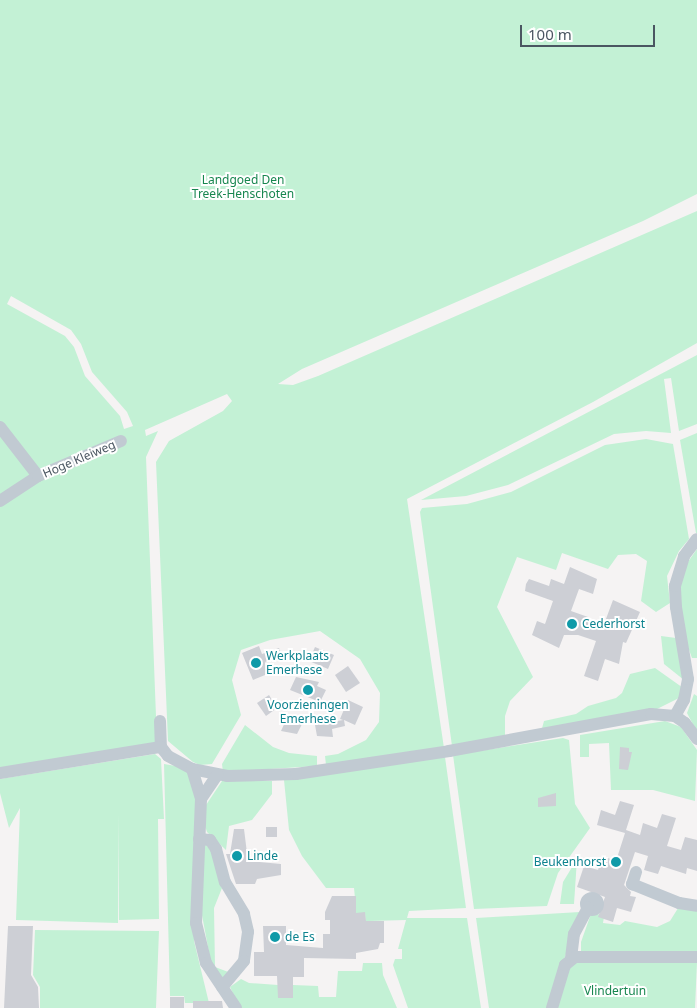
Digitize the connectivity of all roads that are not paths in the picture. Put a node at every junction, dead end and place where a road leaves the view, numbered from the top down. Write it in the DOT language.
graph roads {
  1 [pos="0,428"];
  2 [pos="121,441"];
  3 [pos="38,476"];
  4 [pos="0,501"];
  5 [pos="697,539"];
  6 [pos="692,664"];
  7 [pos="675,716"];
  8 [pos="160,721"];
  9 [pos="697,740"];
  10 [pos="161,747"];
  11 [pos="192,769"];
  12 [pos="0,773"];
  13 [pos="217,776"];
  14 [pos="201,799"];
  15 [pos="199,839"];
  16 [pos="636,872"];
  17 [pos="697,906"];
  18 [pos="588,908"];
  19 [pos="697,957"];
  20 [pos="571,958"];
  21 [pos="222,987"];
  22 [pos="236,1008"];
  23 [pos="552,1008"];
  1 -- 3 [label="street, Hoge Kleiweg"];
  2 -- 3 [label="street, Hoge Kleiweg"];
  3 -- 4 [label="street, Hoge Kleiweg"];
  5 -- 6 [label="street"];
  6 -- 7 [label="street"];
  7 -- 9 [label="street"];
  7 -- 13 [label="street"];
  8 -- 10 [label="street"];
  10 -- 11 [label="street"];
  10 -- 12 [label="street"];
  11 -- 13 [label="street"];
  11 -- 14 [label="street"];
  13 -- 14 [label="street"];
  14 -- 15 [label="street"];
  15 -- 21 [label="street"];
  15 -- 21 [label="street"];
  16 -- 17 [label="street"];
  18 -- 20 [label="street"];
  19 -- 20 [label="street"];
  20 -- 23 [label="street"];
  21 -- 22 [label="street"];
}
